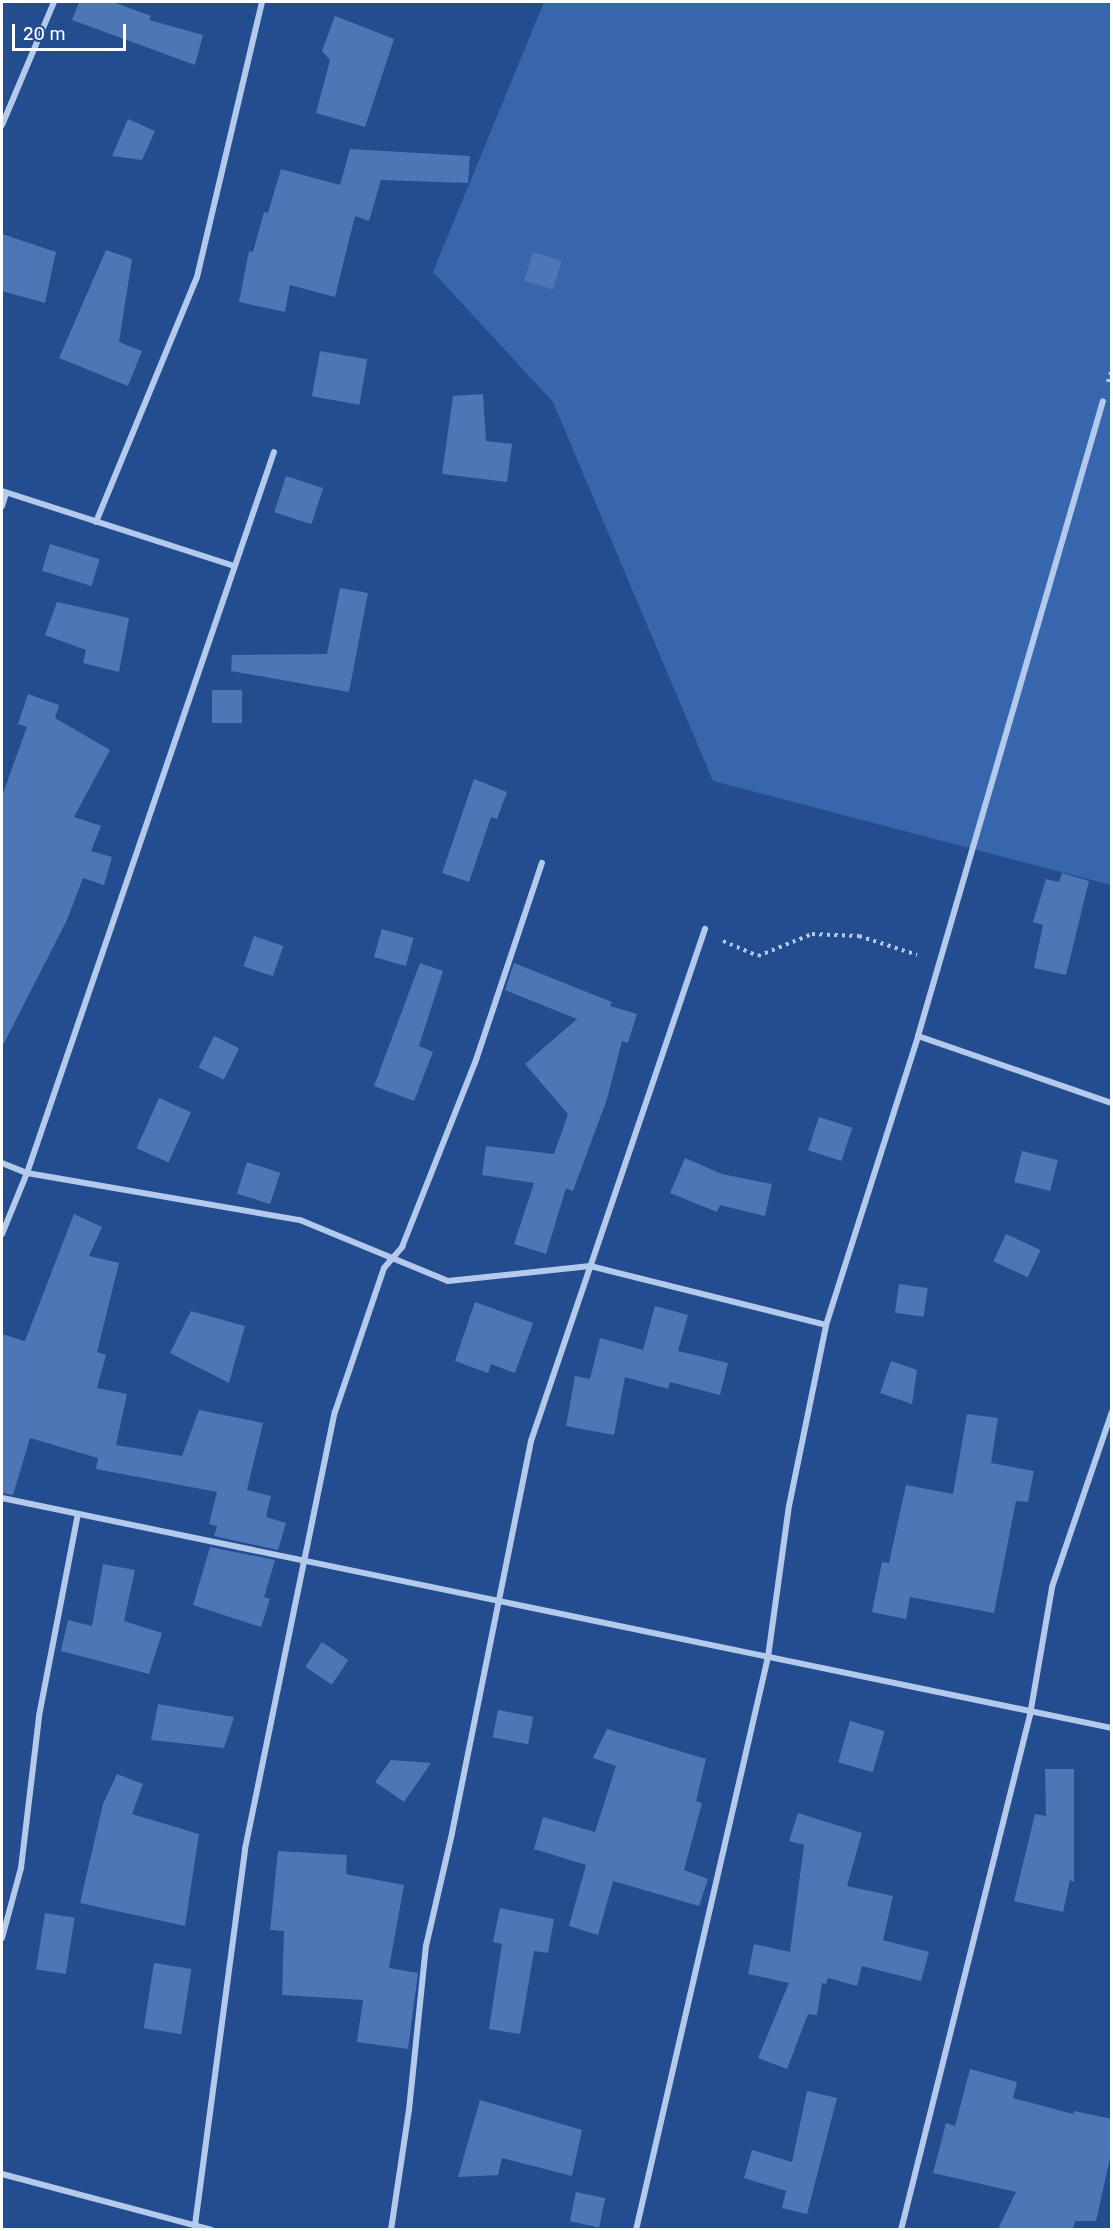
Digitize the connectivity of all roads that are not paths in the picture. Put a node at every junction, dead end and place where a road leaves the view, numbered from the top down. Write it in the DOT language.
graph roads {
  1 [pos="54,2"];
  2 [pos="262,2"];
  3 [pos="2,125"];
  4 [pos="1103,401"];
  5 [pos="274,452"];
  6 [pos="4,492"];
  7 [pos="2,506"];
  8 [pos="96,522"];
  9 [pos="234,566"];
  10 [pos="542,863"];
  11 [pos="705,929"];
  12 [pos="918,1036"];
  13 [pos="1112,1103"];
  14 [pos="2,1163"];
  15 [pos="27,1173"];
  16 [pos="2,1234"];
  17 [pos="392,1260"];
  18 [pos="590,1266"];
  19 [pos="826,1325"];
  20 [pos="1112,1413"];
  21 [pos="2,1498"];
  22 [pos="78,1514"];
  23 [pos="306,1560"];
  24 [pos="500,1601"];
  25 [pos="768,1657"];
  26 [pos="1029,1711"];
  27 [pos="1112,1728"];
  28 [pos="2,1938"];
  29 [pos="2,2174"];
  30 [pos="195,2225"];
  31 [pos="212,2229"];
  32 [pos="391,2229"];
  33 [pos="636,2229"];
  34 [pos="902,2229"];
  1 -- 3 [label="street"];
  2 -- 8 [label="street"];
  4 -- 12 [label="street"];
  5 -- 9 [label="street"];
  6 -- 7 [label="street"];
  6 -- 8 [label="street"];
  8 -- 9 [label="street"];
  9 -- 15 [label="street"];
  10 -- 17 [label="street"];
  11 -- 18 [label="street"];
  12 -- 13 [label="street"];
  12 -- 19 [label="street"];
  14 -- 15 [label="street"];
  15 -- 16 [label="street"];
  15 -- 17 [label="street"];
  17 -- 18 [label="street"];
  17 -- 23 [label="street"];
  18 -- 19 [label="street"];
  18 -- 24 [label="street"];
  19 -- 25 [label="street"];
  20 -- 26 [label="street"];
  21 -- 22 [label="street"];
  22 -- 23 [label="street"];
  22 -- 28 [label="street"];
  23 -- 24 [label="street"];
  23 -- 30 [label="street"];
  24 -- 25 [label="street"];
  24 -- 32 [label="street"];
  25 -- 26 [label="street"];
  25 -- 33 [label="street"];
  26 -- 27 [label="street"];
  26 -- 34 [label="street"];
  29 -- 30 [label="street"];
  30 -- 31 [label="street"];
}
